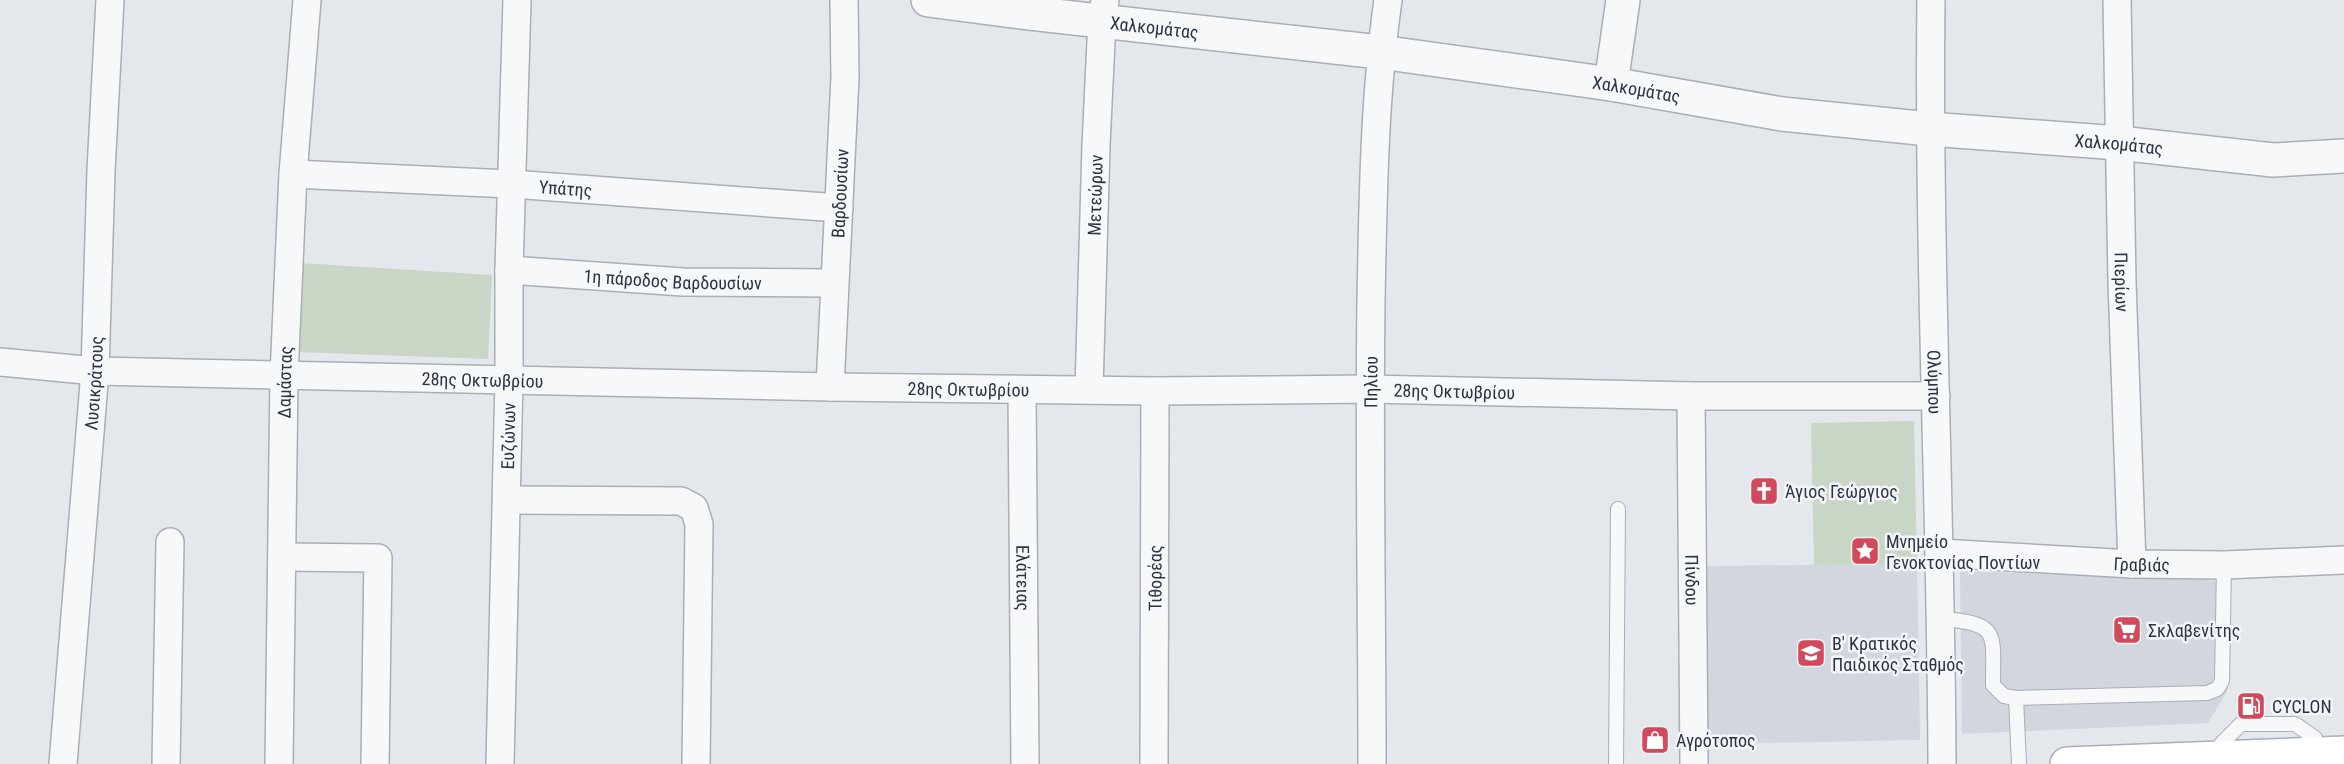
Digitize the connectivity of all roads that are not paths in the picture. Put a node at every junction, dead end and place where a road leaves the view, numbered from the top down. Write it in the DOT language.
graph roads {
  1 [pos="110,0"];
  2 [pos="307,0"];
  3 [pos="517,0"];
  4 [pos="844,0"];
  5 [pos="928,0"];
  6 [pos="1388,0"];
  7 [pos="1623,0"];
  8 [pos="1930,0"];
  9 [pos="2116,0"];
  10 [pos="1104,11"];
  11 [pos="1380,52"];
  12 [pos="1611,84"];
  13 [pos="1929,129"];
  14 [pos="2119,143"];
  15 [pos="2344,156"];
  16 [pos="293,174"];
  17 [pos="512,184"];
  18 [pos="839,208"];
  19 [pos="509,270"];
  20 [pos="834,283"];
  21 [pos="0,362"];
  22 [pos="95,371"];
  23 [pos="284,376"];
  24 [pos="509,379"];
  25 [pos="830,387"];
  26 [pos="1370,389"];
  27 [pos="1022,390"];
  28 [pos="1089,390"];
  29 [pos="1155,391"];
  30 [pos="1690,396"];
  31 [pos="1936,396"];
  32 [pos="507,500"];
  33 [pos="1618,509"];
  34 [pos="170,542"];
  35 [pos="1940,553"];
  36 [pos="282,556"];
  37 [pos="2344,560"];
  38 [pos="2132,564"];
  39 [pos="2224,565"];
  40 [pos="1942,619"];
  41 [pos="2016,698"];
  42 [pos="2315,738"];
  43 [pos="2221,744"];
  44 [pos="2344,753"];
  45 [pos="63,764"];
  46 [pos="166,764"];
  47 [pos="279,764"];
  48 [pos="375,764"];
  49 [pos="500,764"];
  50 [pos="696,764"];
  51 [pos="1025,764"];
  52 [pos="1154,764"];
  53 [pos="1372,764"];
  54 [pos="1616,764"];
  55 [pos="1694,764"];
  56 [pos="1942,764"];
  57 [pos="2019,764"];
  58 [pos="2067,764"];
  1 -- 22 [label="street, Λυσικράτους"];
  2 -- 16 [label="street, Δαμάστας"];
  3 -- 17 [label="street, Ευζώνων"];
  4 -- 18 [label="street, Βαρδουσίων"];
  5 -- 10 [label="street, Χαλκομάτας"];
  6 -- 11 [label="street, Πηλίου"];
  7 -- 12 [label="street"];
  8 -- 13 [label="street, Ολύμπου"];
  9 -- 14 [label="street, Πιερίων"];
  10 -- 11 [label="street, Χαλκομάτας"];
  10 -- 28 [label="street, Μετεώρων"];
  11 -- 12 [label="street, Χαλκομάτας"];
  11 -- 26 [label="street, Πηλίου"];
  12 -- 13 [label="street, Χαλκομάτας"];
  13 -- 14 [label="street, Χαλκομάτας"];
  13 -- 31 [label="street, Ολύμπου"];
  14 -- 15 [label="street, Χαλκομάτας"];
  14 -- 38 [label="street, Πιερίων"];
  16 -- 17 [label="street, Υπάτης"];
  16 -- 23 [label="street, Δαμάστας"];
  17 -- 18 [label="street, Υπάτης"];
  17 -- 19 [label="street, Ευζώνων"];
  18 -- 20 [label="street, Βαρδουσίων"];
  19 -- 20 [label="street, 1η πάροδος Βαρδουσίων"];
  19 -- 24 [label="street, Ευζώνων"];
  20 -- 25 [label="street, Βαρδουσίων"];
  21 -- 22 [label="street, 28ης Οκτωβρίου"];
  22 -- 23 [label="street, 28ης Οκτωβρίου"];
  22 -- 45 [label="street, Λυσικράτους"];
  23 -- 24 [label="street, 28ης Οκτωβρίου"];
  23 -- 36 [label="street, Δαμάστας"];
  24 -- 25 [label="street, 28ης Οκτωβρίου"];
  24 -- 32 [label="street, Ευζώνων"];
  25 -- 27 [label="street, 28ης Οκτωβρίου"];
  26 -- 29 [label="street, 28ης Οκτωβρίου"];
  26 -- 30 [label="street, 28ης Οκτωβρίου"];
  26 -- 53 [label="street, Πηλίου"];
  27 -- 28 [label="street, 28ης Οκτωβρίου"];
  27 -- 51 [label="street, Ελάτειας"];
  28 -- 29 [label="street, 28ης Οκτωβρίου"];
  29 -- 52 [label="street, Τιθορέας"];
  30 -- 31 [label="street, 28ης Οκτωβρίου"];
  30 -- 55 [label="street, Πίνδου"];
  31 -- 35 [label="street, Ολύμπου"];
  32 -- 49 [label="street, Ευζώνων"];
  32 -- 50 [label="street"];
  33 -- 54 [label="lane"];
  34 -- 46 [label="street"];
  35 -- 38 [label="street, Γραβιάς"];
  35 -- 40 [label="street, Ολύμπου"];
  36 -- 47 [label="street, Δαμάστας"];
  36 -- 48 [label="street"];
  37 -- 39 [label="street, Γραβιάς"];
  38 -- 39 [label="street, Γραβιάς"];
  39 -- 41 [label="lane"];
  40 -- 41 [label="lane"];
  40 -- 56 [label="street, Ολύμπου"];
  41 -- 57 [label="lane"];
  42 -- 43 [label="lane"];
  44 -- 58 [label="main road"];
}
